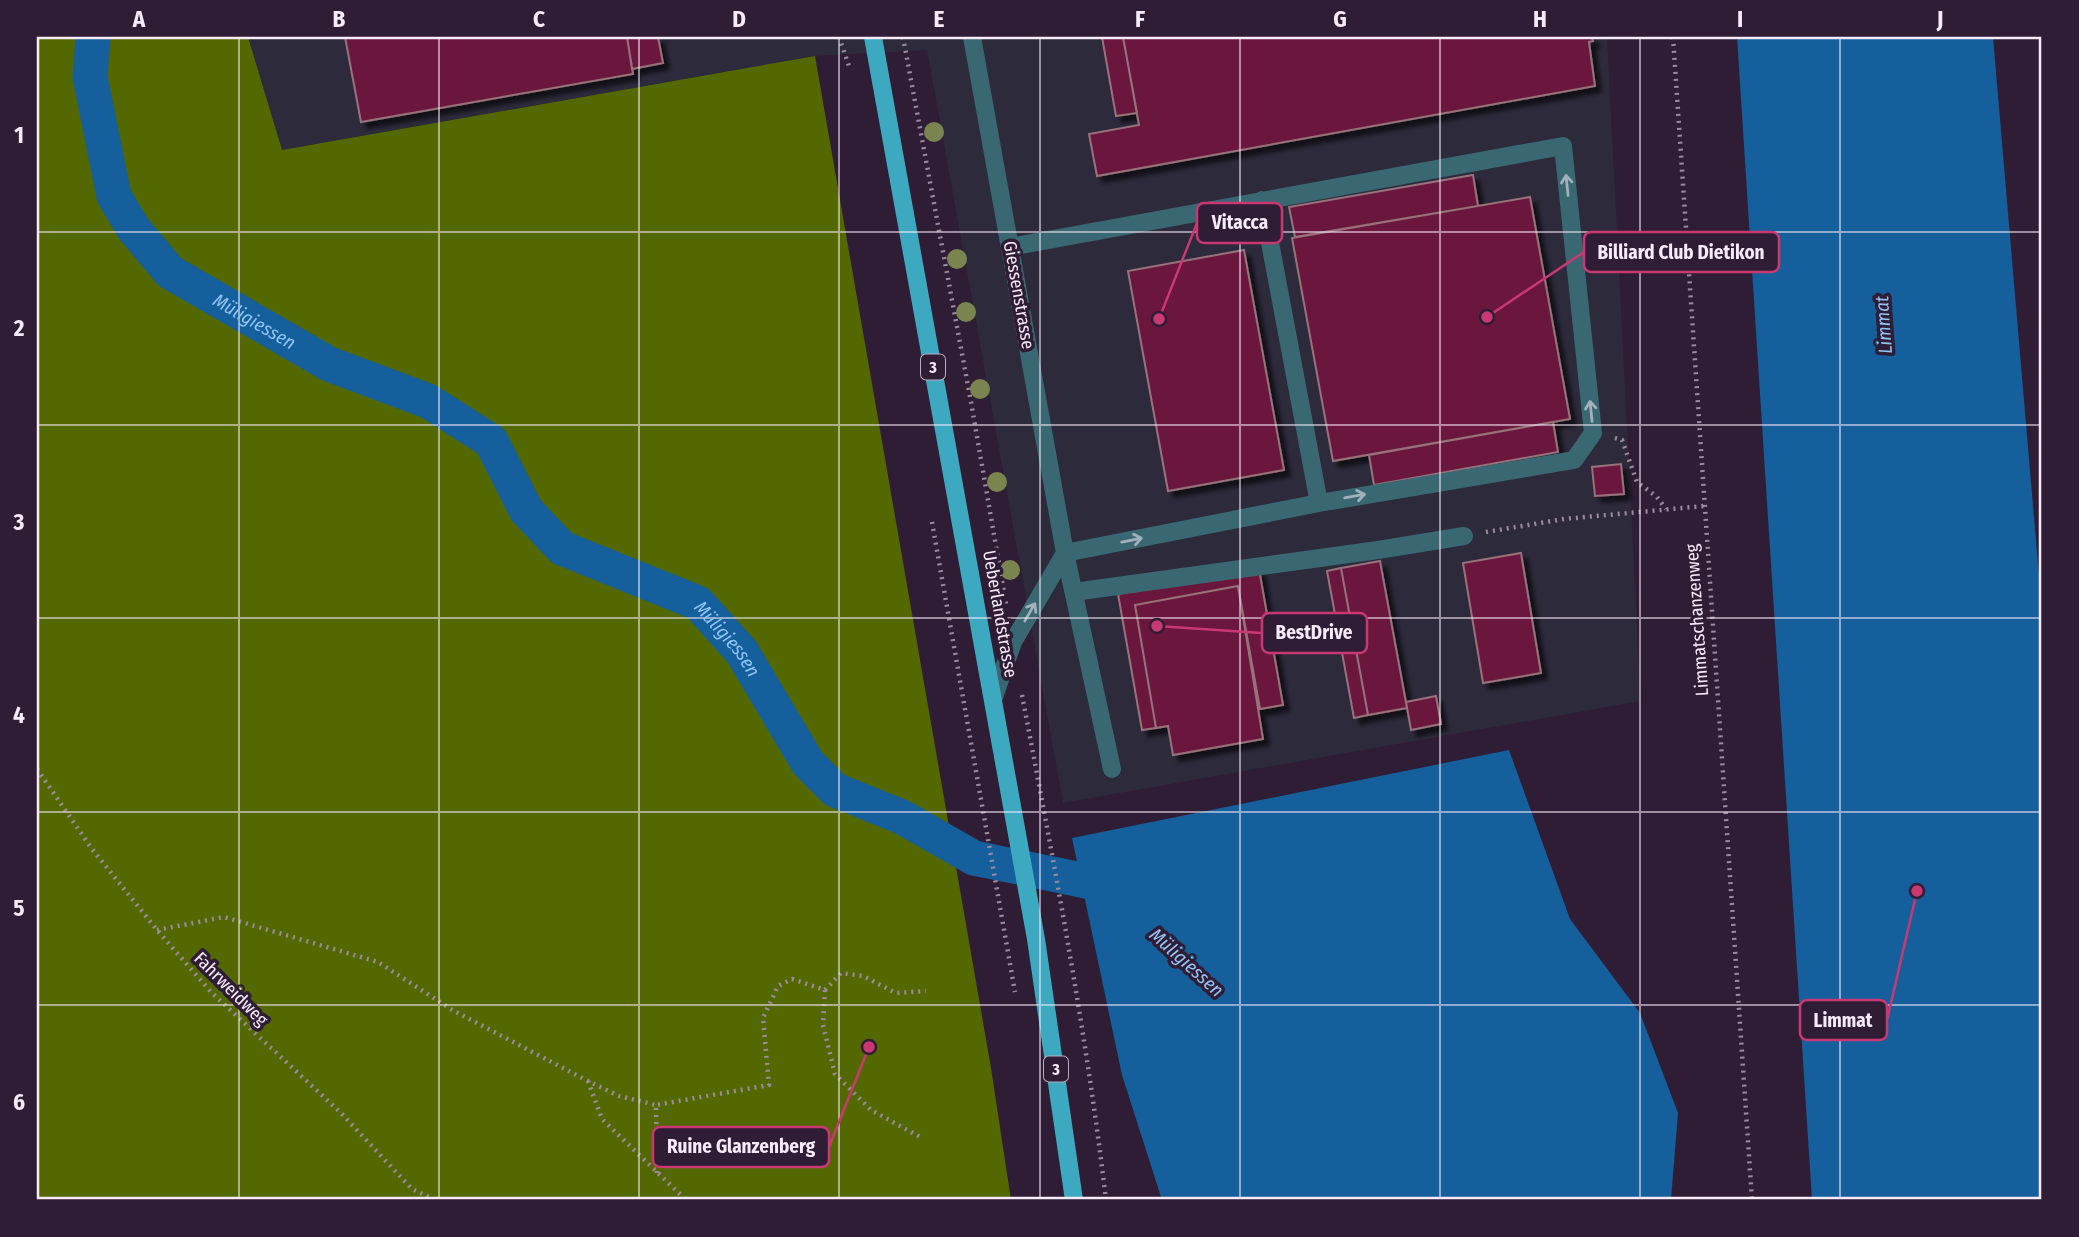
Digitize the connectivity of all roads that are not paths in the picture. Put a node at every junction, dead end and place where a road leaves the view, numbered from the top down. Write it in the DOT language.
graph roads {
  1 [pos="873,37"];
  2 [pos="972,37"];
  3 [pos="1262,200"];
  4 [pos="1010,247"];
  5 [pos="1319,503"];
  6 [pos="1464,536"];
  7 [pos="1065,553"];
  8 [pos="1074,592"];
  9 [pos="994,697"];
  10 [pos="1112,769"];
  11 [pos="1074,1200"];
  1 -- 9 [label="main road, Ueberlandstrasse / 3"];
  2 -- 4 [label="street, Giessenstrasse"];
  3 -- 4 [label="street"];
  3 -- 5 [label="street"];
  5 -- 3 [label="street, one-way"];
  4 -- 7 [label="street, Giessenstrasse"];
  7 -- 5 [label="street, one-way"];
  6 -- 8 [label="street"];
  7 -- 8 [label="street, Giessenstrasse"];
  9 -- 7 [label="street, one-way"];
  8 -- 10 [label="street, Giessenstrasse"];
  9 -- 11 [label="main road, Ueberlandstrasse / 3"];
}
